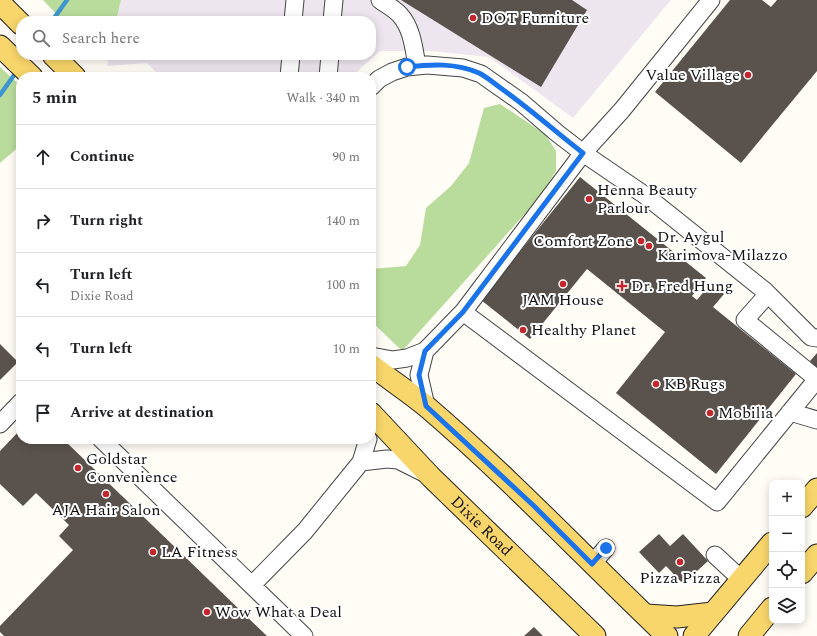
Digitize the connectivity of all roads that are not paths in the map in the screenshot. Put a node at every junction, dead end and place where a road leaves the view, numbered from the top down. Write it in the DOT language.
graph roads {
  1 [pos="296,0"];
  2 [pos="334,0"];
  3 [pos="380,0"];
  4 [pos="711,0"];
  5 [pos="294,16"];
  6 [pos="332,16"];
  7 [pos="0,46"];
  8 [pos="58,60"];
  9 [pos="291,60"];
  10 [pos="330,60"];
  11 [pos="417,66"];
  12 [pos="27,72"];
  13 [pos="70,72"];
  14 [pos="289,72"];
  15 [pos="328,72"];
  16 [pos="376,82"];
  17 [pos="583,153"];
  18 [pos="768,294"];
  19 [pos="463,312"];
  20 [pos="817,338"];
  21 [pos="425,351"];
  22 [pos="376,357"];
  23 [pos="376,369"];
  24 [pos="817,379"];
  25 [pos="426,406"];
  26 [pos="16,407"];
  27 [pos="790,412"];
  28 [pos="376,418"];
  29 [pos="817,420"];
  30 [pos="0,424"];
  31 [pos="106,444"];
  32 [pos="366,444"];
  33 [pos="361,462"];
  34 [pos="431,476"];
  35 [pos="817,489"];
  36 [pos="805,503"];
  37 [pos="769,547"];
  38 [pos="606,548"];
  39 [pos="715,555"];
  40 [pos="817,555"];
  41 [pos="592,564"];
  42 [pos="805,569"];
  43 [pos="742,580"];
  44 [pos="252,585"];
  45 [pos="769,612"];
  46 [pos="713,613"];
  47 [pos="646,615"];
  48 [pos="304,636"];
  49 [pos="595,636"];
  50 [pos="668,636"];
  51 [pos="694,636"];
  52 [pos="749,636"];
  1 -- 5 [label="street"];
  2 -- 6 [label="street"];
  3 -- 11 [label="street"];
  4 -- 17 [label="street"];
  7 -- 12 [label="main road"];
  8 -- 13 [label="main road"];
  9 -- 14 [label="street"];
  10 -- 15 [label="street"];
  11 -- 16 [label="street"];
  11 -- 17 [label="street"];
  17 -- 18 [label="street"];
  17 -- 19 [label="street"];
  18 -- 20 [label="street"];
  18 -- 24 [label="street"];
  19 -- 21 [label="street"];
  19 -- 27 [label="street"];
  21 -- 22 [label="street"];
  21 -- 25 [label="street"];
  23 -- 25 [label="main road"];
  24 -- 27 [label="street"];
  25 -- 41 [label="main road"];
  26 -- 30 [label="street"];
  27 -- 29 [label="street"];
  28 -- 34 [label="main road, Dixie Road"];
  31 -- 44 [label="street"];
  32 -- 33 [label="street"];
  33 -- 34 [label="street"];
  33 -- 44 [label="street"];
  34 -- 49 [label="main road, Dixie Road"];
  35 -- 36 [label="main road"];
  37 -- 43 [label="main road"];
  38 -- 41 [label="street"];
  39 -- 43 [label="street"];
  40 -- 42 [label="main road"];
  41 -- 47 [label="main road"];
  43 -- 46 [label="main road"];
  44 -- 48 [label="street"];
  45 -- 52 [label="main road"];
  46 -- 47 [label="main road"];
  46 -- 51 [label="main road"];
  47 -- 50 [label="main road"];
}
